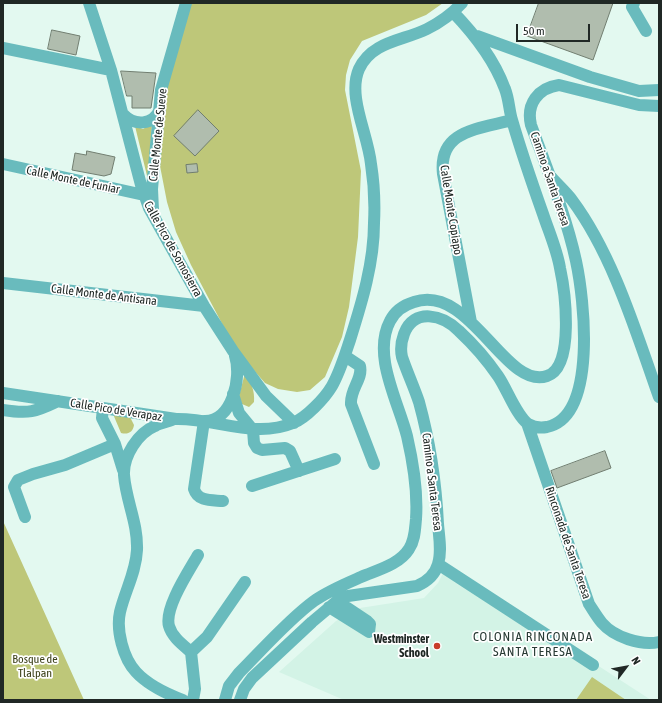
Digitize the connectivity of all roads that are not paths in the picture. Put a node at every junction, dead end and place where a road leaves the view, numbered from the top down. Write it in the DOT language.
graph roads {
  1 [pos="90,3"];
  2 [pos="186,3"];
  3 [pos="462,3"];
  4 [pos="634,3"];
  5 [pos="453,12"];
  6 [pos="646,31"];
  7 [pos="477,36"];
  8 [pos="3,48"];
  9 [pos="111,70"];
  10 [pos="590,77"];
  11 [pos="659,90"];
  12 [pos="583,92"];
  13 [pos="659,106"];
  14 [pos="160,108"];
  15 [pos="123,114"];
  16 [pos="512,120"];
  17 [pos="3,164"];
  18 [pos="549,175"];
  19 [pos="144,195"];
  20 [pos="156,221"];
  21 [pos="3,283"];
  22 [pos="204,306"];
  23 [pos="470,322"];
  24 [pos="232,351"];
  25 [pos="345,356"];
  26 [pos="3,393"];
  27 [pos="232,394"];
  28 [pos="659,396"];
  29 [pos="58,401"];
  30 [pos="104,408"];
  31 [pos="3,410"];
  32 [pos="176,419"];
  33 [pos="204,422"];
  34 [pos="294,423"];
  35 [pos="527,423"];
  36 [pos="252,430"];
  37 [pos="115,444"];
  38 [pos="335,459"];
  39 [pos="374,464"];
  40 [pos="299,471"];
  41 [pos="124,475"];
  42 [pos="252,486"];
  43 [pos="223,501"];
  44 [pos="25,517"];
  45 [pos="198,555"];
  46 [pos="438,564"];
  47 [pos="245,582"];
  48 [pos="659,642"];
  49 [pos="191,652"];
  50 [pos="593,665"];
  51 [pos="183,700"];
  52 [pos="193,700"];
  53 [pos="225,700"];
  54 [pos="240,700"];
  1 -- 9 [label="street, Calle Pico de Somosierra"];
  2 -- 14 [label="street, Calle Monte de Sueve"];
  3 -- 5 [label="street"];
  4 -- 6 [label="street"];
  5 -- 7 [label="street, Camino a Santa Teresa"];
  5 -- 25 [label="street"];
  7 -- 10 [label="street, Camino a Santa Teresa"];
  7 -- 16 [label="street, Camino a Santa Teresa"];
  8 -- 9 [label="street"];
  9 -- 15 [label="street, Calle Pico de Somosierra"];
  10 -- 11 [label="street, Camino a Santa Teresa"];
  10 -- 12 [label="street"];
  12 -- 13 [label="street, Camino a Santa Teresa"];
  12 -- 18 [label="street, Camino a Santa Teresa"];
  14 -- 15 [label="street"];
  14 -- 20 [label="street, Calle Monte de Sueve"];
  15 -- 19 [label="street, Calle Pico de Somosierra"];
  16 -- 23 [label="street, Calle Monte Copiapo"];
  16 -- 23 [label="street, Camino a Santa Teresa"];
  17 -- 19 [label="street, Calle Monte de Funiar"];
  18 -- 28 [label="street"];
  18 -- 35 [label="street, Camino a Santa Teresa"];
  19 -- 20 [label="street, Calle Pico de Somosierra"];
  20 -- 22 [label="street, Calle Pico de Somosierra"];
  21 -- 22 [label="street, Calle Monte de Antisana"];
  22 -- 24 [label="street, Calle Pico de Somosierra"];
  23 -- 53 [label="street, Camino a Santa Teresa"];
  24 -- 27 [label="street"];
  24 -- 34 [label="street, Calle Pico de Somosierra"];
  25 -- 34 [label="street"];
  25 -- 39 [label="street"];
  26 -- 29 [label="street, Calle Pico de Verapaz"];
  27 -- 33 [label="street"];
  27 -- 36 [label="street"];
  29 -- 30 [label="street, Calle Pico de Verapaz"];
  29 -- 31 [label="street"];
  30 -- 32 [label="street, Calle Pico de Verapaz"];
  30 -- 37 [label="street"];
  32 -- 33 [label="street"];
  32 -- 41 [label="street, Calle Pico de Verapaz"];
  33 -- 36 [label="street"];
  33 -- 43 [label="street"];
  34 -- 36 [label="street"];
  35 -- 46 [label="street, Camino a Santa Teresa"];
  35 -- 48 [label="street, Rinconada de Santa Teresa"];
  36 -- 40 [label="street"];
  37 -- 41 [label="street"];
  37 -- 44 [label="street"];
  38 -- 40 [label="street"];
  40 -- 42 [label="street"];
  41 -- 51 [label="street, Calle Pico de Verapaz"];
  45 -- 49 [label="street"];
  46 -- 50 [label="street"];
  46 -- 54 [label="street"];
  47 -- 49 [label="street"];
  49 -- 52 [label="street"];
}
